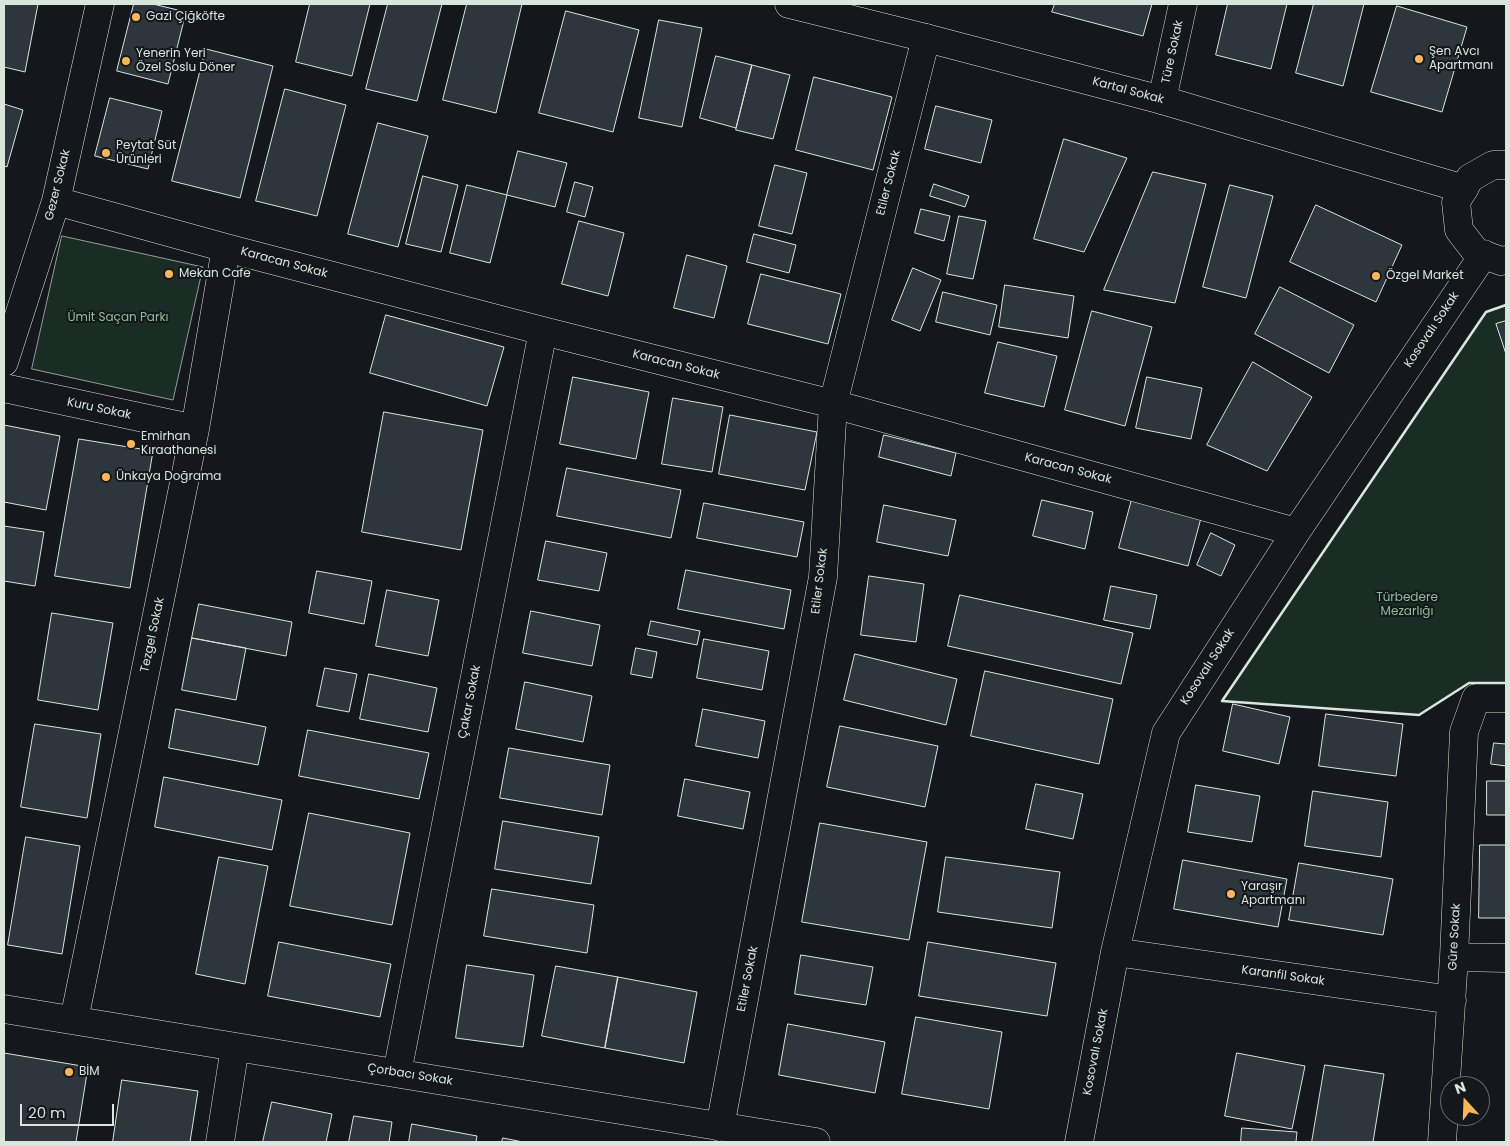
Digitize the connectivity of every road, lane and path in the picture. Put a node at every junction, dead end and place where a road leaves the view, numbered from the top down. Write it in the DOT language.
graph roads {
  1 [pos="100,4"];
  2 [pos="789,4"];
  3 [pos="1183,4"];
  4 [pos="846,11"];
  5 [pos="926,38"];
  6 [pos="1162,100"];
  7 [pos="1506,165"];
  8 [pos="1464,189"];
  9 [pos="56,201"];
  10 [pos="226,248"];
  11 [pos="1495,257"];
  12 [pos="543,331"];
  13 [pos="4,362"];
  14 [pos="4,388"];
  15 [pos="833,404"];
  16 [pos="195,429"];
  17 [pos="1296,532"];
  18 [pos="1506,698"];
  19 [pos="1115,952"];
  20 [pos="1454,957"];
  21 [pos="1506,958"];
  22 [pos="1452,1000"];
  23 [pos="4,1009"];
  24 [pos="74,1020"];
  25 [pos="235,1047"];
  26 [pos="397,1073"];
  27 [pos="720,1126"];
  28 [pos="220,1142"];
  29 [pos="816,1142"];
  30 [pos="1079,1142"];
  31 [pos="1442,1142"];
  1 -- 9 [label="street, Gezer Sokak"];
  2 -- 4 [label="street, Kartal Sokak"];
  3 -- 6 [label="street, Türe Sokak"];
  4 -- 5 [label="street, Kartal Sokak"];
  5 -- 6 [label="street, Kartal Sokak"];
  5 -- 15 [label="street, Etiler Sokak"];
  6 -- 8 [label="street, Kartal Sokak"];
  7 -- 8 [label="street"];
  8 -- 11 [label="street"];
  9 -- 10 [label="street, Karacan Sokak"];
  9 -- 13 [label="street, Gezer Sokak"];
  10 -- 12 [label="street, Karacan Sokak"];
  10 -- 16 [label="street, Tezgel Sokak"];
  11 -- 17 [label="street, Kosovalı Sokak"];
  12 -- 15 [label="street, Karacan Sokak"];
  12 -- 26 [label="street, Çakar Sokak"];
  14 -- 16 [label="street, Kuru Sokak"];
  15 -- 17 [label="street, Karacan Sokak"];
  15 -- 27 [label="street, Etiler Sokak"];
  16 -- 24 [label="street, Tezgel Sokak"];
  17 -- 19 [label="street, Kosovalı Sokak"];
  18 -- 20 [label="street, Güre Sokak"];
  19 -- 22 [label="street, Karanfil Sokak"];
  19 -- 30 [label="street, Kosovalı Sokak"];
  20 -- 21 [label="street"];
  20 -- 22 [label="street, Güre Sokak"];
  22 -- 31 [label="street, Güre Sokak"];
  23 -- 24 [label="street, Çorbacı Sokak"];
  24 -- 25 [label="street, Çorbacı Sokak"];
  25 -- 26 [label="street, Çorbacı Sokak"];
  25 -- 28 [label="street"];
  26 -- 27 [label="street, Çorbacı Sokak"];
  27 -- 29 [label="street, Çorbacı Sokak"];
}
